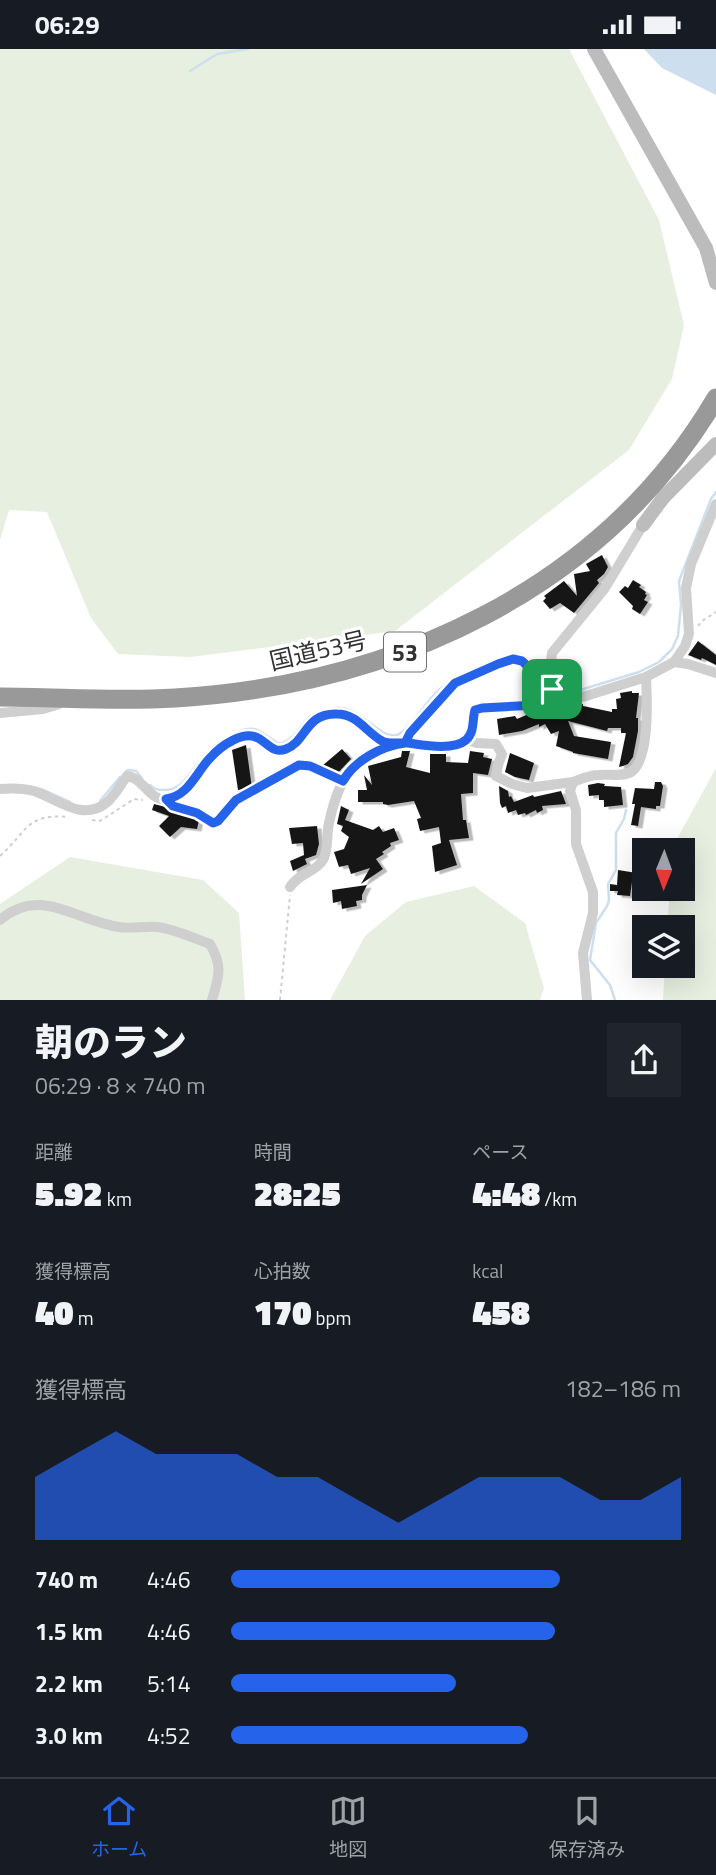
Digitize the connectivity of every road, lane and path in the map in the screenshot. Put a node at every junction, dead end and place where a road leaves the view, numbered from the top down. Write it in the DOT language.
graph roads {
  1 [pos="594,49"];
  2 [pos="716,283"];
  3 [pos="716,398"];
  4 [pos="716,444"];
  5 [pos="716,504"];
  6 [pos="643,525"];
  7 [pos="716,612"];
  8 [pos="688,634"];
  9 [pos="674,662"];
  10 [pos="716,673"];
  11 [pos="646,677"];
  12 [pos="552,687"];
  13 [pos="0,697"];
  14 [pos="79,698"];
  15 [pos="562,700"];
  16 [pos="0,713"];
  17 [pos="467,740"];
  18 [pos="399,744"];
  19 [pos="343,781"];
  20 [pos="573,782"];
  21 [pos="0,789"];
  22 [pos="154,797"];
  23 [pos="166,799"];
  24 [pos="75,818"];
  25 [pos="88,819"];
  26 [pos="0,856"];
  27 [pos="290,887"];
  28 [pos="0,920"];
  29 [pos="212,1000"];
  30 [pos="280,1000"];
  31 [pos="587,1000"];
  1 -- 2 [label="street"];
  3 -- 14 [label="highway, 国道53号 / 53"];
  4 -- 6 [label="street"];
  5 -- 8 [label="street"];
  6 -- 12 [label="street"];
  7 -- 8 [label="path"];
  8 -- 9 [label="street"];
  9 -- 10 [label="street"];
  9 -- 11 [label="street"];
  11 -- 15 [label="street"];
  11 -- 20 [label="street"];
  12 -- 15 [label="street"];
  12 -- 18 [label="path"];
  13 -- 14 [label="highway, 国道53号 / 53"];
  14 -- 16 [label="street"];
  15 -- 17 [label="street"];
  17 -- 18 [label="street"];
  17 -- 20 [label="street"];
  18 -- 19 [label="street"];
  18 -- 23 [label="street"];
  19 -- 23 [label="path"];
  19 -- 27 [label="street"];
  20 -- 31 [label="street"];
  21 -- 22 [label="street"];
  22 -- 23 [label="street"];
  22 -- 25 [label="path"];
  24 -- 26 [label="path"];
  27 -- 30 [label="path"];
  28 -- 29 [label="street"];
}
